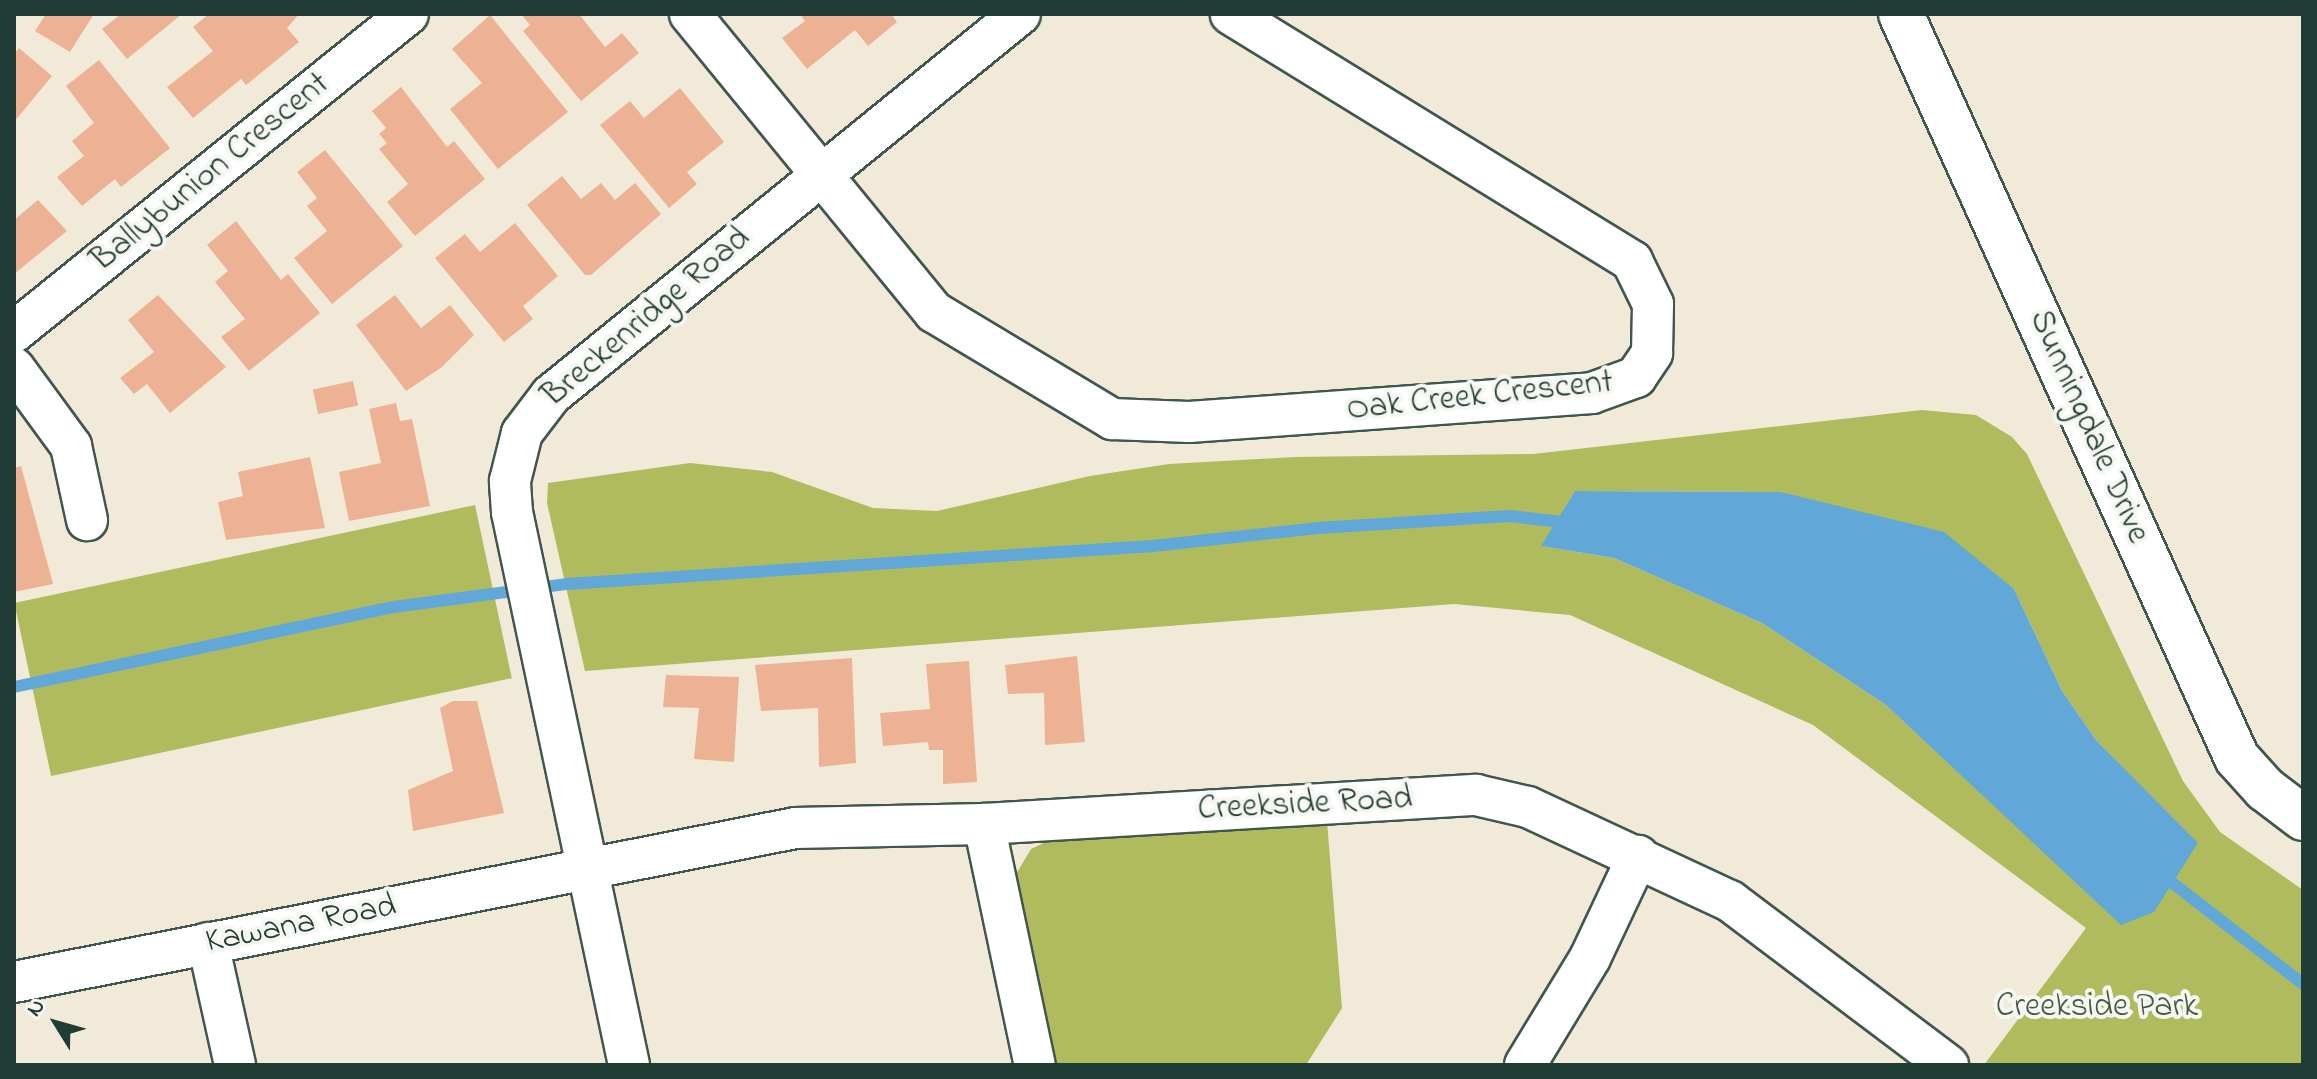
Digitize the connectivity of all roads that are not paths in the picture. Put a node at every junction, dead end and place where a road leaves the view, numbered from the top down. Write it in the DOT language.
graph roads {
  1 [pos="408,14"];
  2 [pos="690,14"];
  3 [pos="1020,14"];
  4 [pos="1231,14"];
  5 [pos="1901,14"];
  6 [pos="367,26"];
  7 [pos="820,175"];
  8 [pos="14,332"];
  9 [pos="14,368"];
  10 [pos="87,520"];
  11 [pos="2303,818"];
  12 [pos="984,824"];
  13 [pos="1638,856"];
  14 [pos="590,872"];
  15 [pos="208,943"];
  16 [pos="14,982"];
  17 [pos="235,1065"];
  18 [pos="629,1065"];
  19 [pos="1035,1065"];
  20 [pos="1525,1065"];
  21 [pos="1948,1065"];
  1 -- 6 [label="street, Ballybunion Crescent"];
  2 -- 7 [label="street, Oak Creek Crescent"];
  3 -- 7 [label="street, Breckenridge Road"];
  4 -- 7 [label="street, Oak Creek Crescent"];
  5 -- 11 [label="street, Sunningdale Drive"];
  6 -- 8 [label="street, Ballybunion Crescent"];
  7 -- 14 [label="street, Breckenridge Road"];
  9 -- 10 [label="street"];
  12 -- 13 [label="street, Creekside Road"];
  12 -- 14 [label="street, Creekside Road"];
  12 -- 19 [label="street"];
  13 -- 20 [label="street"];
  13 -- 21 [label="street, Creekside Road"];
  14 -- 15 [label="street, Kawana Road"];
  14 -- 18 [label="street, Breckenridge Road"];
  15 -- 16 [label="street, Kawana Road"];
  15 -- 17 [label="street"];
}
